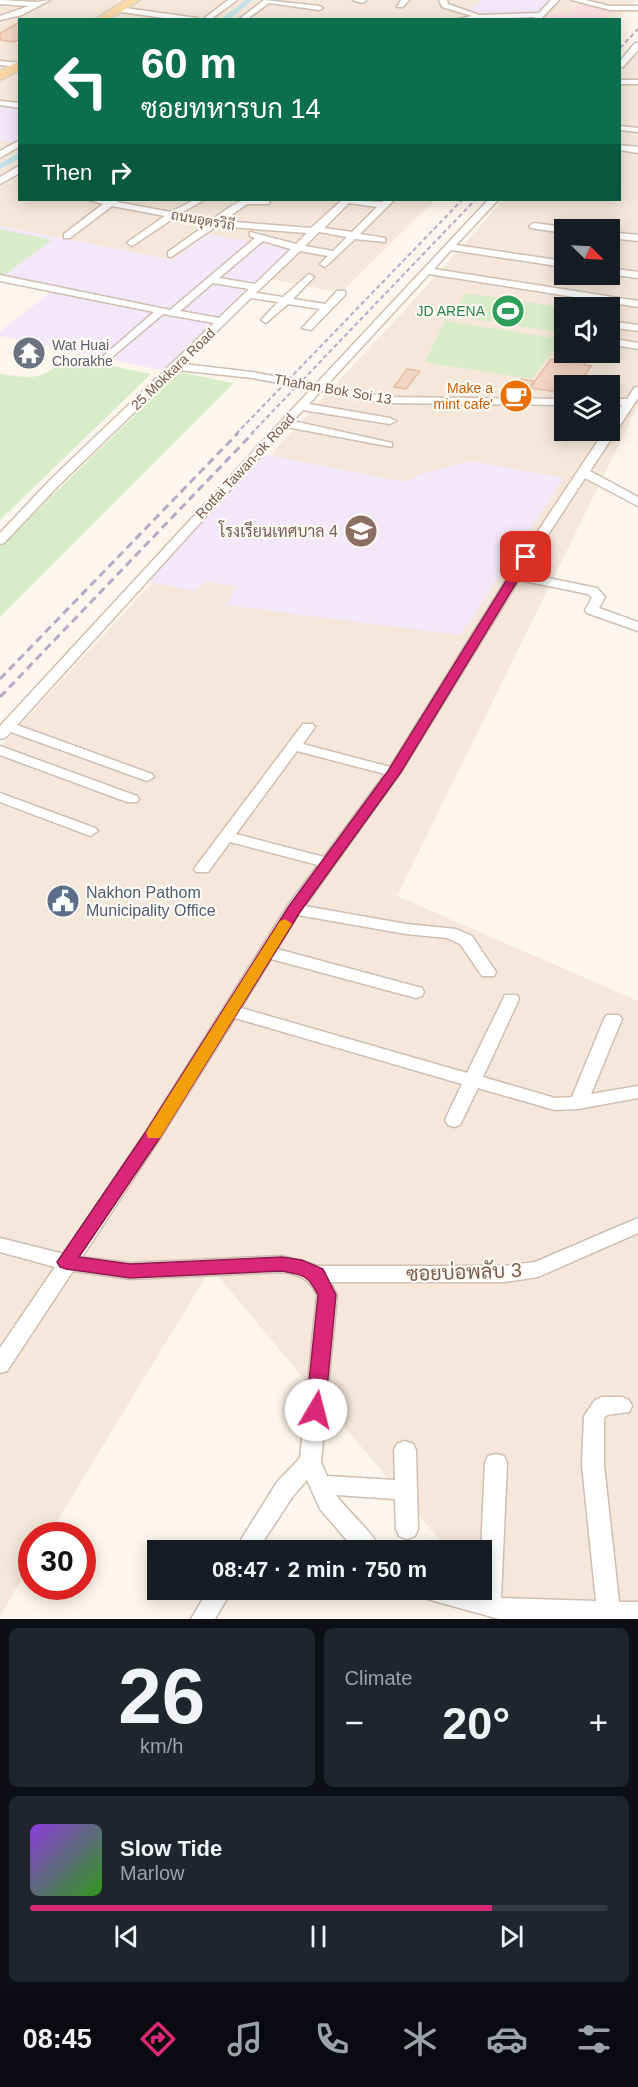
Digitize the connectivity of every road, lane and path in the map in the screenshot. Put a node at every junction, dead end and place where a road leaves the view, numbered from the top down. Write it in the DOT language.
graph roads {
  1 [pos="46,0"];
  2 [pos="233,0"];
  3 [pos="310,0"];
  4 [pos="443,0"];
  5 [pos="555,0"];
  6 [pos="576,0"];
  7 [pos="268,1"];
  8 [pos="0,2"];
  9 [pos="126,2"];
  10 [pos="291,2"];
  11 [pos="37,4"];
  12 [pos="301,5"];
  13 [pos="319,8"];
  14 [pos="637,8"];
  15 [pos="483,16"];
  16 [pos="538,17"];
  17 [pos="0,18"];
  18 [pos="102,18"];
  19 [pos="189,18"];
  20 [pos="208,18"];
  21 [pos="244,18"];
  22 [pos="470,18"];
  23 [pos="637,47"];
  24 [pos="0,63"];
  25 [pos="621,64"];
  26 [pos="18,66"];
  27 [pos="18,67"];
  28 [pos="0,76"];
  29 [pos="621,82"];
  30 [pos="638,82"];
  31 [pos="0,103"];
  32 [pos="18,106"];
  33 [pos="621,128"];
  34 [pos="638,130"];
  35 [pos="18,143"];
  36 [pos="621,148"];
  37 [pos="638,150"];
  38 [pos="0,155"];
  39 [pos="18,170"];
  40 [pos="0,181"];
  41 [pos="18,184"];
  42 [pos="112,201"];
  43 [pos="198,201"];
  44 [pos="244,201"];
  45 [pos="255,201"];
  46 [pos="346,201"];
  47 [pos="366,201"];
  48 [pos="492,201"];
  49 [pos="265,202"];
  50 [pos="386,202"];
  51 [pos="172,215"];
  52 [pos="215,222"];
  53 [pos="234,226"];
  54 [pos="534,226"];
  55 [pos="554,229"];
  56 [pos="314,230"];
  57 [pos="67,236"];
  58 [pos="353,236"];
  59 [pos="620,236"];
  60 [pos="261,238"];
  61 [pos="638,238"];
  62 [pos="382,240"];
  63 [pos="132,243"];
  64 [pos="449,247"];
  65 [pos="298,248"];
  66 [pos="171,254"];
  67 [pos="335,254"];
  68 [pos="554,263"];
  69 [pos="325,264"];
  70 [pos="427,271"];
  71 [pos="620,273"];
  72 [pos="638,275"];
  73 [pos="0,278"];
  74 [pos="309,278"];
  75 [pos="212,280"];
  76 [pos="253,291"];
  77 [pos="340,293"];
  78 [pos="286,300"];
  79 [pos="638,304"];
  80 [pos="327,307"];
  81 [pos="166,312"];
  82 [pos="266,320"];
  83 [pos="222,321"];
  84 [pos="620,325"];
  85 [pos="307,328"];
  86 [pos="638,328"];
  87 [pos="620,343"];
  88 [pos="638,346"];
  89 [pos="105,360"];
  90 [pos="174,366"];
  91 [pos="318,388"];
  92 [pos="634,396"];
  93 [pos="554,402"];
  94 [pos="300,406"];
  95 [pos="390,421"];
  96 [pos="284,423"];
  97 [pos="388,445"];
  98 [pos="585,473"];
  99 [pos="638,502"];
  100 [pos="0,540"];
  101 [pos="515,575"];
  102 [pos="638,627"];
  103 [pos="308,727"];
  104 [pos="4,731"];
  105 [pos="294,746"];
  106 [pos="0,750"];
  107 [pos="394,772"];
  108 [pos="147,777"];
  109 [pos="0,797"];
  110 [pos="132,799"];
  111 [pos="90,831"];
  112 [pos="226,836"];
  113 [pos="327,863"];
  114 [pos="202,869"];
  115 [pos="294,909"];
  116 [pos="267,952"];
  117 [pos="488,972"];
  118 [pos="416,992"];
  119 [pos="511,999"];
  120 [pos="230,1011"];
  121 [pos="613,1019"];
  122 [pos="475,1080"];
  123 [pos="638,1092"];
  124 [pos="578,1102"];
  125 [pos="454,1120"];
  126 [pos="638,1225"];
  127 [pos="0,1245"];
  128 [pos="66,1262"];
  129 [pos="317,1274"];
  130 [pos="0,1365"];
  131 [pos="622,1406"];
  132 [pos="405,1450"];
  133 [pos="310,1462"];
  134 [pos="496,1463"];
  135 [pos="322,1485"];
  136 [pos="406,1490"];
  137 [pos="407,1529"];
  138 [pos="253,1540"];
  139 [pos="360,1540"];
  140 [pos="214,1600"];
  141 [pos="464,1600"];
  142 [pos="489,1607"];
  143 [pos="609,1613"];
  144 [pos="638,1613"];
  145 [pos="202,1619"];
  1 -- 11 [label="street"];
  2 -- 20 [label="street"];
  3 -- 12 [label="street"];
  4 -- 15 [label="street"];
  5 -- 16 [label="street"];
  6 -- 14 [label="street"];
  7 -- 10 [label="street"];
  7 -- 21 [label="street"];
  8 -- 11 [label="street"];
  9 -- 18 [label="main road"];
  9 -- 19 [label="street"];
  10 -- 12 [label="street"];
  11 -- 17 [label="street"];
  12 -- 13 [label="street"];
  15 -- 16 [label="street"];
  15 -- 22 [label="street"];
  23 -- 25 [label="street"];
  24 -- 26 [label="street"];
  27 -- 28 [label="main road"];
  29 -- 30 [label="street"];
  31 -- 32 [label="street"];
  33 -- 34 [label="street"];
  35 -- 38 [label="street"];
  36 -- 37 [label="street"];
  39 -- 40 [label="street"];
  40 -- 41 [label="street"];
  42 -- 51 [label="street, ถนนอุดรวิถี"];
  42 -- 57 [label="street"];
  43 -- 51 [label="street"];
  44 -- 52 [label="street"];
  45 -- 49 [label="street"];
  46 -- 56 [label="street, 25 Mokkara Road"];
  47 -- 50 [label="street"];
  48 -- 64 [label="street, Rotfai Tawan-ok Road"];
  50 -- 58 [label="street"];
  51 -- 52 [label="street, ถนนอุดรวิถี"];
  51 -- 63 [label="street"];
  52 -- 53 [label="street, ถนนอุดรวิถี"];
  52 -- 66 [label="street"];
  53 -- 56 [label="street, ถนนอุดรวิถี"];
  53 -- 60 [label="street"];
  54 -- 55 [label="street"];
  56 -- 58 [label="street, ถนนอุดรวิถี"];
  56 -- 65 [label="street, 25 Mokkara Road"];
  58 -- 62 [label="street, ถนนอุดรวิถี"];
  58 -- 67 [label="street"];
  59 -- 61 [label="street"];
  60 -- 65 [label="street"];
  60 -- 75 [label="street"];
  64 -- 68 [label="street"];
  64 -- 70 [label="street, Rotfai Tawan-ok Road"];
  65 -- 67 [label="street"];
  65 -- 76 [label="street, 25 Mokkara Road"];
  67 -- 69 [label="street"];
  70 -- 79 [label="street"];
  70 -- 91 [label="street, Rotfai Tawan-ok Road"];
  71 -- 72 [label="street"];
  73 -- 81 [label="street"];
  74 -- 78 [label="street"];
  75 -- 76 [label="street"];
  75 -- 81 [label="street"];
  76 -- 78 [label="street"];
  76 -- 83 [label="street, 25 Mokkara Road"];
  77 -- 80 [label="street"];
  78 -- 80 [label="street"];
  78 -- 82 [label="street"];
  80 -- 85 [label="street"];
  81 -- 83 [label="street"];
  81 -- 89 [label="street"];
  83 -- 90 [label="street, 25 Mokkara Road"];
  84 -- 86 [label="street"];
  87 -- 88 [label="street"];
  90 -- 91 [label="street, Thahan Bok Soi 13"];
  90 -- 100 [label="street, 25 Mokkara Road"];
  91 -- 93 [label="street, Thahan Bok Soi 13"];
  91 -- 94 [label="street, Rotfai Tawan-ok Road"];
  92 -- 98 [label="street"];
  94 -- 95 [label="street"];
  94 -- 96 [label="street, Rotfai Tawan-ok Road"];
  96 -- 97 [label="street"];
  96 -- 104 [label="street, Rotfai Tawan-ok Road"];
  98 -- 99 [label="street"];
  98 -- 101 [label="street"];
  101 -- 102 [label="street"];
  101 -- 107 [label="street"];
  103 -- 105 [label="street"];
  104 -- 108 [label="street"];
  105 -- 107 [label="street"];
  105 -- 112 [label="street"];
  106 -- 110 [label="street"];
  107 -- 113 [label="street"];
  109 -- 111 [label="street"];
  112 -- 113 [label="street"];
  112 -- 114 [label="street"];
  113 -- 115 [label="street"];
  115 -- 116 [label="street"];
  115 -- 117 [label="street"];
  116 -- 118 [label="street"];
  116 -- 120 [label="street"];
  119 -- 122 [label="street"];
  120 -- 122 [label="street"];
  120 -- 128 [label="street"];
  121 -- 124 [label="street"];
  122 -- 124 [label="street"];
  122 -- 125 [label="street"];
  123 -- 124 [label="street"];
  126 -- 129 [label="street, ซอยบ่อพลับ 3"];
  127 -- 128 [label="street, ซอยบ่อพลับ 3"];
  128 -- 129 [label="street, ซอยบ่อพลับ 3"];
  128 -- 130 [label="street"];
  129 -- 133 [label="street"];
  131 -- 143 [label="street"];
  132 -- 136 [label="street"];
  133 -- 135 [label="street"];
  133 -- 138 [label="street"];
  134 -- 142 [label="street"];
  135 -- 136 [label="street"];
  135 -- 139 [label="street"];
  136 -- 137 [label="street"];
  140 -- 145 [label="street"];
  141 -- 142 [label="street"];
  142 -- 143 [label="street"];
  143 -- 144 [label="street"];
}
